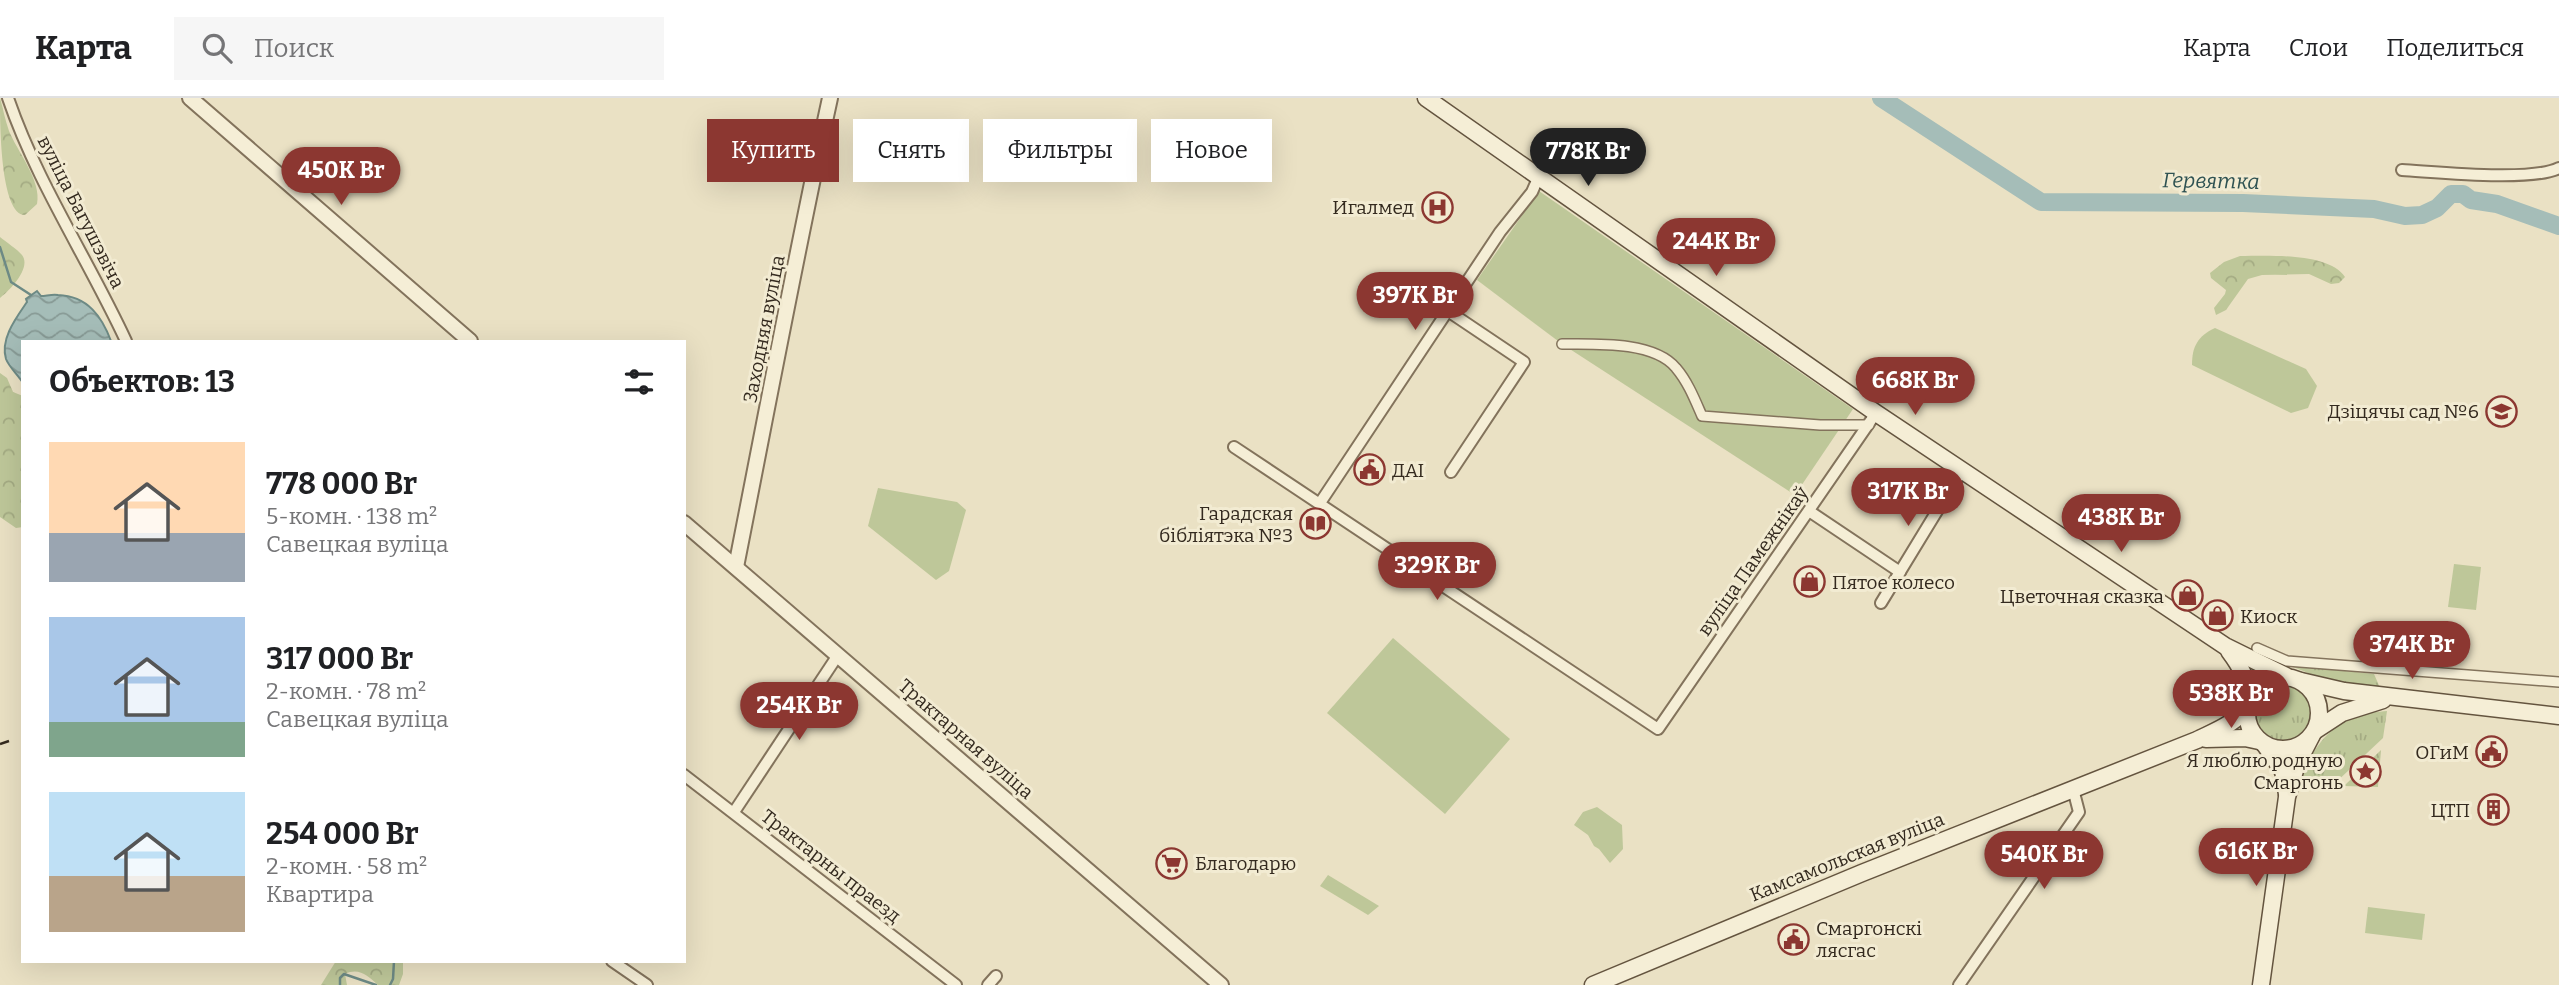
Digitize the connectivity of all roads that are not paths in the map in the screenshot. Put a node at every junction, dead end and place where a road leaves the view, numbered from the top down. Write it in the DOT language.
graph roads {
  1 [pos="8,98"];
  2 [pos="190,98"];
  3 [pos="830,98"];
  4 [pos="1426,98"];
  5 [pos="2559,168"];
  6 [pos="2402,170"];
  7 [pos="1539,176"];
  8 [pos="1448,311"];
  9 [pos="125,340"];
  10 [pos="469,340"];
  11 [pos="1562,344"];
  12 [pos="1872,419"];
  13 [pos="1234,447"];
  14 [pos="1962,470"];
  15 [pos="1451,472"];
  16 [pos="1321,503"];
  17 [pos="1808,511"];
  18 [pos="686,525"];
  19 [pos="736,567"];
  20 [pos="1900,572"];
  21 [pos="1881,603"];
  22 [pos="2225,646"];
  23 [pos="2257,648"];
  24 [pos="838,654"];
  25 [pos="2294,679"];
  26 [pos="2559,682"];
  27 [pos="2392,697"];
  28 [pos="2248,703"];
  29 [pos="2559,716"];
  30 [pos="2314,732"];
  31 [pos="2197,740"];
  32 [pos="2262,743"];
  33 [pos="686,776"];
  34 [pos="2073,789"];
  35 [pos="2287,797"];
  36 [pos="734,812"];
  37 [pos="615,963"];
  38 [pos="996,976"];
  39 [pos="647,985"];
  40 [pos="956,985"];
  41 [pos="988,985"];
  42 [pos="1221,985"];
  43 [pos="1592,985"];
  44 [pos="1959,985"];
  45 [pos="2261,985"];
  1 -- 9 [label="street, вуліца Багушэвіча"];
  2 -- 10 [label="street"];
  3 -- 19 [label="street, Заходняя вуліца"];
  4 -- 7 [label="main road"];
  5 -- 6 [label="street"];
  7 -- 8 [label="street"];
  7 -- 12 [label="main road"];
  8 -- 15 [label="street"];
  8 -- 16 [label="street"];
  11 -- 12 [label="street"];
  12 -- 14 [label="main road"];
  12 -- 17 [label="street, вуліца Памежнікаў"];
  13 -- 16 [label="street"];
  14 -- 20 [label="street"];
  14 -- 22 [label="main road"];
  16 -- 17 [label="street, вуліца Памежнікаў"];
  17 -- 20 [label="street"];
  18 -- 19 [label="street, Трактарная вуліца"];
  19 -- 24 [label="street, Трактарная вуліца"];
  20 -- 21 [label="street"];
  22 -- 25 [label="main road"];
  22 -- 28 [label="main road"];
  23 -- 26 [label="street"];
  24 -- 36 [label="street"];
  24 -- 42 [label="street, Трактарная вуліца"];
  25 -- 27 [label="main road"];
  25 -- 28 [label="main road"];
  25 -- 30 [label="main road"];
  27 -- 29 [label="main road"];
  27 -- 30 [label="main road"];
  28 -- 31 [label="main road, Камсамольская вуліца"];
  28 -- 32 [label="main road"];
  30 -- 32 [label="main road"];
  30 -- 35 [label="main road"];
  31 -- 32 [label="main road, Камсамольская вуліца"];
  31 -- 34 [label="main road, Камсамольская вуліца"];
  32 -- 35 [label="main road"];
  33 -- 36 [label="street, Трактарны праезд"];
  34 -- 43 [label="main road, Камсамольская вуліца"];
  34 -- 44 [label="street"];
  35 -- 45 [label="main road"];
  36 -- 40 [label="street, Трактарны праезд"];
  37 -- 39 [label="street"];
  38 -- 41 [label="street"];
}
